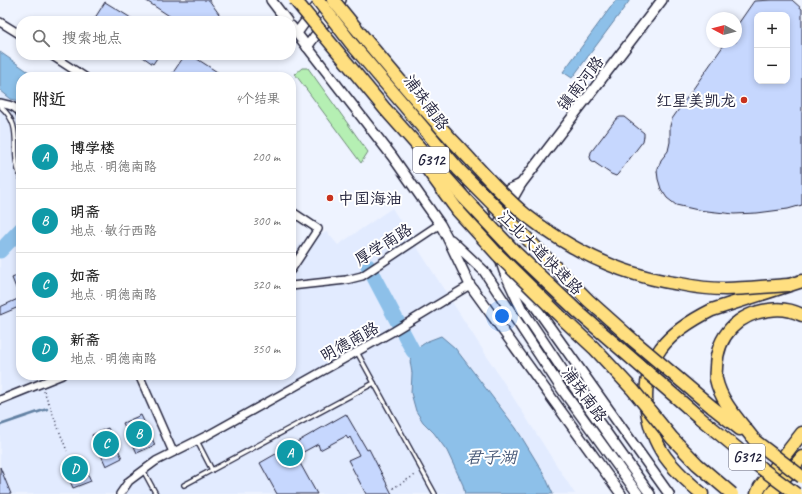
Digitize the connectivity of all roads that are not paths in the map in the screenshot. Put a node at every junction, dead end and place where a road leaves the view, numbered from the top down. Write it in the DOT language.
graph roads {
  1 [pos="271,0"];
  2 [pos="295,0"];
  3 [pos="318,0"];
  4 [pos="321,0"];
  5 [pos="662,0"];
  6 [pos="336,1"];
  7 [pos="283,16"];
  8 [pos="0,22"];
  9 [pos="296,27"];
  10 [pos="296,32"];
  11 [pos="16,33"];
  12 [pos="307,47"];
  13 [pos="59,60"];
  14 [pos="77,72"];
  15 [pos="0,103"];
  16 [pos="0,106"];
  17 [pos="16,108"];
  18 [pos="385,109"];
  19 [pos="16,164"];
  20 [pos="521,184"];
  21 [pos="481,203"];
  22 [pos="296,215"];
  23 [pos="440,224"];
  24 [pos="492,236"];
  25 [pos="447,237"];
  26 [pos="296,262"];
  27 [pos="504,271"];
  28 [pos="802,281"];
  29 [pos="789,284"];
  30 [pos="296,285"];
  31 [pos="470,285"];
  32 [pos="802,315"];
  33 [pos="357,352"];
  34 [pos="50,380"];
  35 [pos="141,380"];
  36 [pos="374,383"];
  37 [pos="0,400"];
  38 [pos="802,433"];
  39 [pos="197,440"];
  40 [pos="755,441"];
  41 [pos="173,452"];
  42 [pos="802,457"];
  43 [pos="143,470"];
  44 [pos="212,470"];
  45 [pos="802,477"];
  46 [pos="184,485"];
  47 [pos="120,494"];
  48 [pos="156,494"];
  49 [pos="435,494"];
  50 [pos="621,494"];
  51 [pos="638,494"];
  52 [pos="650,494"];
  53 [pos="669,494"];
  54 [pos="702,494"];
  55 [pos="732,494"];
  56 [pos="757,494"];
  57 [pos="771,494"];
  58 [pos="796,494"];
  1 -- 7 [label="street"];
  2 -- 18 [label="highway, 江北大道快速路 / G312, bridge"];
  3 -- 40 [label="highway, 江北大道快速路 / G312, bridge"];
  4 -- 9 [label="street"];
  5 -- 20 [label="street, 镇南河路"];
  6 -- 12 [label="street"];
  6 -- 21 [label="street, 浦珠南路"];
  6 -- 29 [label="highway, bridge"];
  8 -- 11 [label="street"];
  10 -- 12 [label="street, 浦珠南路"];
  12 -- 23 [label="street, 浦珠南路"];
  13 -- 14 [label="street"];
  15 -- 17 [label="street"];
  16 -- 19 [label="lane"];
  18 -- 55 [label="highway, bridge"];
  18 -- 58 [label="highway, 江北大道快速路 / G312, bridge"];
  20 -- 21 [label="street"];
  20 -- 24 [label="street, 镇南河路"];
  21 -- 24 [label="street, 浦珠南路"];
  22 -- 26 [label="street"];
  23 -- 25 [label="street, 浦珠南路"];
  23 -- 30 [label="street, 厚学南路"];
  24 -- 27 [label="street, 浦珠南路"];
  25 -- 31 [label="street, 浦珠南路"];
  25 -- 51 [label="street, 浦珠南路"];
  27 -- 52 [label="street, 浦珠南路"];
  27 -- 53 [label="street, 浦珠南路"];
  28 -- 29 [label="highway"];
  29 -- 54 [label="highway, bridge"];
  31 -- 33 [label="street, 明德南路"];
  31 -- 50 [label="street, 浦珠南路"];
  32 -- 40 [label="highway"];
  33 -- 36 [label="lane"];
  33 -- 39 [label="street, 明德南路"];
  34 -- 37 [label="street"];
  35 -- 41 [label="street"];
  36 -- 44 [label="lane"];
  36 -- 49 [label="lane"];
  38 -- 56 [label="highway"];
  39 -- 41 [label="street, 明德南路"];
  39 -- 44 [label="lane"];
  40 -- 45 [label="highway, 江北大道快速路 / G312, bridge"];
  41 -- 43 [label="street, 明德南路"];
  42 -- 57 [label="highway"];
  43 -- 47 [label="street, 明德南路"];
  43 -- 48 [label="lane"];
  44 -- 46 [label="lane"];
}
